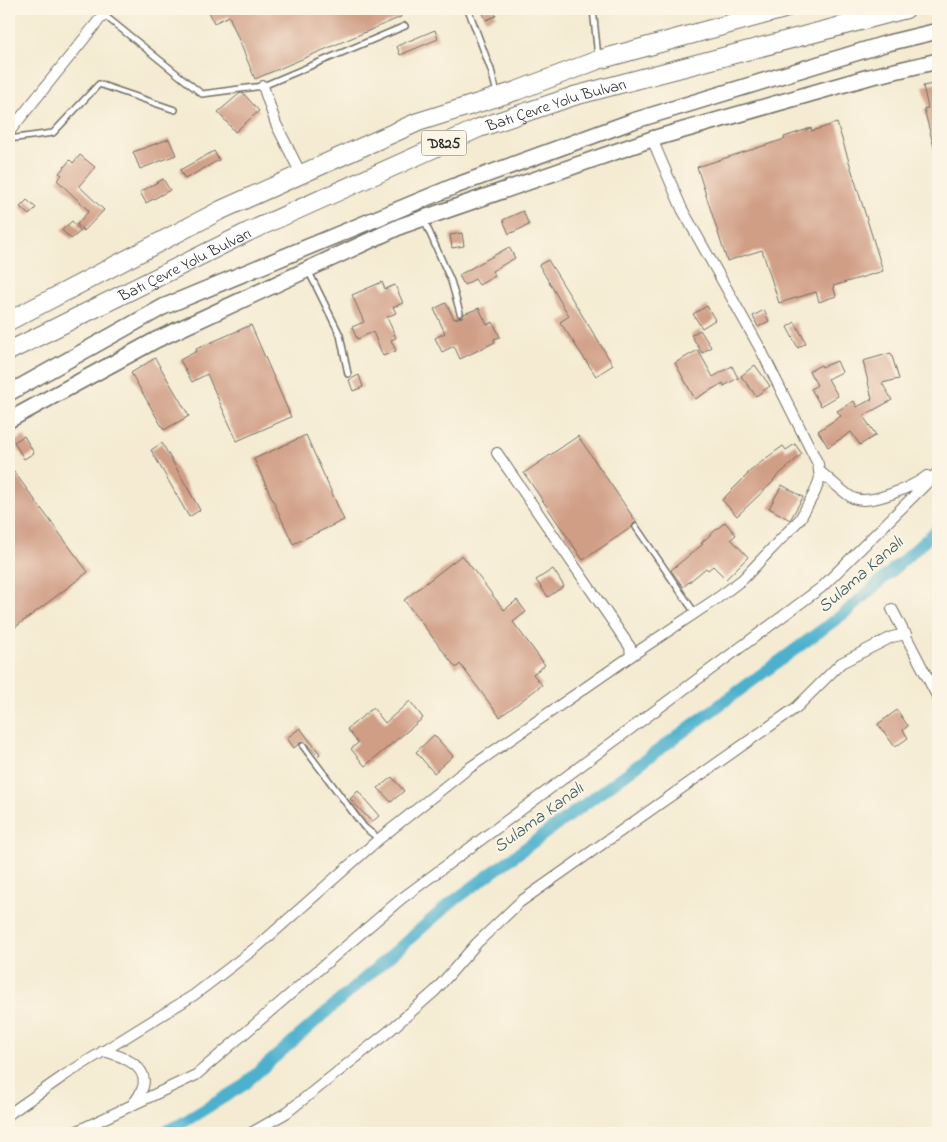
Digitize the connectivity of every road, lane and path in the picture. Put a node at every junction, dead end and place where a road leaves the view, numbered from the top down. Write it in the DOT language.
graph roads {
  1 [pos="468,9"];
  2 [pos="593,9"];
  3 [pos="784,9"];
  4 [pos="906,9"];
  5 [pos="106,12"];
  6 [pos="406,26"];
  7 [pos="938,31"];
  8 [pos="598,60"];
  9 [pos="938,61"];
  10 [pos="263,86"];
  11 [pos="498,97"];
  12 [pos="175,110"];
  13 [pos="9,132"];
  14 [pos="652,138"];
  15 [pos="9,140"];
  16 [pos="301,174"];
  17 [pos="423,218"];
  18 [pos="307,270"];
  19 [pos="460,313"];
  20 [pos="9,321"];
  21 [pos="9,351"];
  22 [pos="348,374"];
  23 [pos="9,393"];
  24 [pos="9,420"];
  25 [pos="497,453"];
  26 [pos="938,468"];
  27 [pos="819,471"];
  28 [pos="938,472"];
  29 [pos="636,527"];
  30 [pos="892,609"];
  31 [pos="696,613"];
  32 [pos="906,634"];
  33 [pos="631,656"];
  34 [pos="938,698"];
  35 [pos="303,746"];
  36 [pos="379,839"];
  37 [pos="103,1052"];
  38 [pos="132,1105"];
  39 [pos="10,1111"];
  40 [pos="73,1133"];
  41 [pos="251,1133"];
  1 -- 11 [label="lane"];
  2 -- 8 [label="lane"];
  3 -- 8 [label="highway, Batı Çevre Yolu Bulvarı / D825"];
  4 -- 21 [label="highway, Batı Çevre Yolu Bulvarı / D825"];
  5 -- 10 [label="lane"];
  5 -- 13 [label="street"];
  6 -- 10 [label="lane"];
  7 -- 23 [label="main road"];
  8 -- 11 [label="highway, Batı Çevre Yolu Bulvarı / D825"];
  9 -- 14 [label="main road"];
  10 -- 16 [label="street"];
  11 -- 16 [label="highway, Batı Çevre Yolu Bulvarı / D825"];
  12 -- 15 [label="lane"];
  14 -- 17 [label="main road"];
  14 -- 27 [label="street"];
  16 -- 20 [label="highway, Batı Çevre Yolu Bulvarı / D825"];
  17 -- 18 [label="main road"];
  17 -- 19 [label="lane"];
  18 -- 22 [label="lane"];
  18 -- 24 [label="main road"];
  25 -- 33 [label="street"];
  26 -- 27 [label="street"];
  27 -- 31 [label="street"];
  28 -- 38 [label="street"];
  29 -- 31 [label="lane"];
  30 -- 32 [label="street"];
  31 -- 33 [label="street"];
  32 -- 34 [label="street"];
  32 -- 41 [label="street"];
  33 -- 36 [label="street"];
  35 -- 36 [label="lane"];
  36 -- 37 [label="street"];
  37 -- 38 [label="street"];
  37 -- 39 [label="street"];
  38 -- 40 [label="street"];
}
